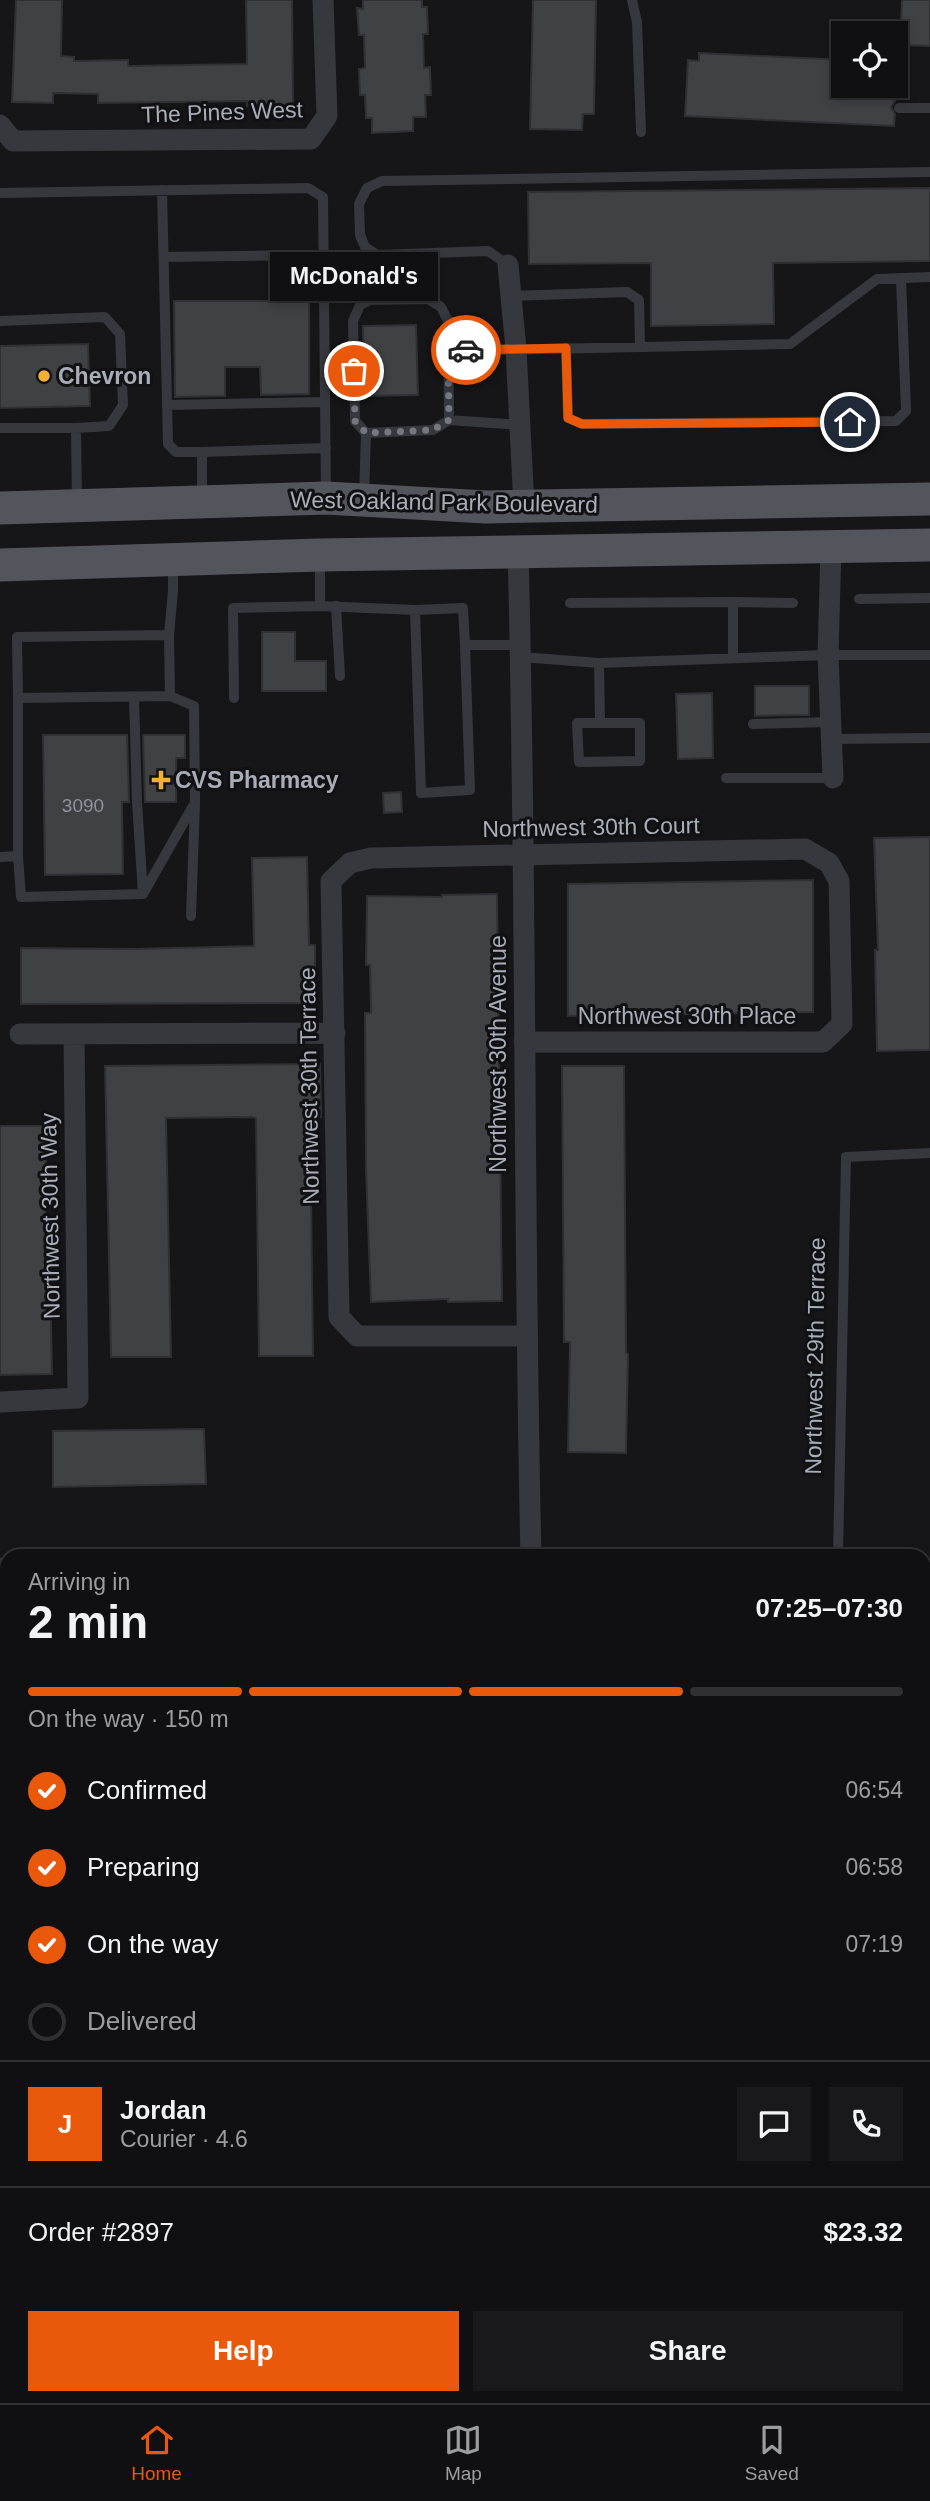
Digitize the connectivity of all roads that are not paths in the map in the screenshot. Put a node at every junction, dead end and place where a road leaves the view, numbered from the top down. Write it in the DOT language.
graph roads {
  1 [pos="323,0"];
  2 [pos="632,0"];
  3 [pos="899,108"];
  4 [pos="930,108"];
  5 [pos="0,125"];
  6 [pos="641,132"];
  7 [pos="930,172"];
  8 [pos="162,190"];
  9 [pos="0,193"];
  10 [pos="323,255"];
  11 [pos="164,257"];
  12 [pos="508,265"];
  13 [pos="930,277"];
  14 [pos="901,278"];
  15 [pos="511,296"];
  16 [pos="0,321"];
  17 [pos="639,347"];
  18 [pos="566,348"];
  19 [pos="516,349"];
  20 [pos="448,351"];
  21 [pos="325,402"];
  22 [pos="167,405"];
  23 [pos="449,420"];
  24 [pos="520,425"];
  25 [pos="1,428"];
  26 [pos="76,428"];
  27 [pos="366,433"];
  28 [pos="326,448"];
  29 [pos="202,452"];
  30 [pos="326,498"];
  31 [pos="930,499"];
  32 [pos="364,502"];
  33 [pos="202,503"];
  34 [pos="77,505"];
  35 [pos="569,505"];
  36 [pos="524,506"];
  37 [pos="0,508"];
  38 [pos="930,545"];
  39 [pos="831,547"];
  40 [pos="518,552"];
  41 [pos="452,553"];
  42 [pos="320,555"];
  43 [pos="173,559"];
  44 [pos="0,565"];
  45 [pos="930,598"];
  46 [pos="859,599"];
  47 [pos="733,602"];
  48 [pos="570,603"];
  49 [pos="793,603"];
  50 [pos="320,606"];
  51 [pos="336,606"];
  52 [pos="415,610"];
  53 [pos="169,635"];
  54 [pos="465,645"];
  55 [pos="521,651"];
  56 [pos="828,655"];
  57 [pos="930,655"];
  58 [pos="733,658"];
  59 [pos="599,663"];
  60 [pos="340,676"];
  61 [pos="170,696"];
  62 [pos="134,697"];
  63 [pos="18,698"];
  64 [pos="234,698"];
  65 [pos="600,723"];
  66 [pos="753,724"];
  67 [pos="831,731"];
  68 [pos="930,738"];
  69 [pos="726,778"];
  70 [pos="832,778"];
  71 [pos="195,803"];
  72 [pos="18,856"];
  73 [pos="523,856"];
  74 [pos="0,857"];
  75 [pos="350,863"];
  76 [pos="143,894"];
  77 [pos="191,916"];
  78 [pos="842,1024"];
  79 [pos="335,1033"];
  80 [pos="20,1034"];
  81 [pos="74,1034"];
  82 [pos="524,1042"];
  83 [pos="930,1153"];
  84 [pos="525,1336"];
  85 [pos="0,1402"];
  86 [pos="531,1549"];
  87 [pos="838,1549"];
  1 -- 5 [label="street, The Pines West"];
  2 -- 6 [label="lane"];
  3 -- 4 [label="lane"];
  7 -- 12 [label="lane"];
  8 -- 9 [label="lane"];
  8 -- 10 [label="lane"];
  8 -- 11 [label="lane"];
  10 -- 11 [label="lane"];
  10 -- 21 [label="lane"];
  11 -- 22 [label="lane"];
  12 -- 15 [label="street"];
  13 -- 14 [label="lane"];
  14 -- 17 [label="lane"];
  14 -- 18 [label="lane"];
  15 -- 17 [label="lane"];
  15 -- 19 [label="street"];
  16 -- 26 [label="lane"];
  17 -- 18 [label="lane"];
  18 -- 19 [label="lane"];
  19 -- 20 [label="lane"];
  19 -- 24 [label="street"];
  20 -- 23 [label="lane"];
  20 -- 27 [label="lane"];
  21 -- 22 [label="lane"];
  21 -- 28 [label="lane"];
  22 -- 29 [label="lane"];
  23 -- 24 [label="lane"];
  23 -- 27 [label="lane"];
  24 -- 36 [label="street"];
  25 -- 26 [label="lane"];
  26 -- 34 [label="lane"];
  27 -- 32 [label="lane"];
  28 -- 29 [label="lane"];
  28 -- 30 [label="lane"];
  29 -- 33 [label="lane"];
  30 -- 32 [label="main road, West Oakland Park Boulevard"];
  30 -- 33 [label="main road, West Oakland Park Boulevard"];
  31 -- 35 [label="main road, West Oakland Park Boulevard"];
  32 -- 36 [label="main road, West Oakland Park Boulevard"];
  33 -- 34 [label="main road, West Oakland Park Boulevard"];
  34 -- 37 [label="main road, West Oakland Park Boulevard"];
  35 -- 36 [label="main road, West Oakland Park Boulevard"];
  35 -- 40 [label="main road"];
  36 -- 41 [label="main road"];
  38 -- 39 [label="main road, West Oakland Park Boulevard"];
  39 -- 40 [label="main road, West Oakland Park Boulevard"];
  39 -- 56 [label="street"];
  40 -- 41 [label="main road, West Oakland Park Boulevard"];
  40 -- 55 [label="street, Northwest 30th Avenue"];
  41 -- 42 [label="main road, West Oakland Park Boulevard"];
  42 -- 43 [label="main road, West Oakland Park Boulevard"];
  42 -- 50 [label="lane"];
  43 -- 44 [label="main road, West Oakland Park Boulevard"];
  43 -- 53 [label="lane"];
  45 -- 46 [label="lane"];
  47 -- 48 [label="lane"];
  47 -- 49 [label="lane"];
  47 -- 58 [label="lane"];
  50 -- 51 [label="lane"];
  50 -- 64 [label="lane"];
  51 -- 52 [label="lane"];
  51 -- 60 [label="lane"];
  52 -- 54 [label="lane"];
  52 -- 54 [label="lane"];
  53 -- 61 [label="lane"];
  53 -- 63 [label="lane"];
  54 -- 55 [label="lane"];
  55 -- 59 [label="lane"];
  55 -- 73 [label="street, Northwest 30th Avenue"];
  56 -- 57 [label="lane"];
  56 -- 58 [label="lane"];
  56 -- 67 [label="street"];
  58 -- 59 [label="lane"];
  59 -- 65 [label="lane"];
  61 -- 62 [label="lane"];
  61 -- 71 [label="lane"];
  62 -- 63 [label="lane"];
  62 -- 76 [label="lane"];
  63 -- 72 [label="lane"];
  65 -- 65 [label="lane"];
  66 -- 67 [label="lane"];
  67 -- 68 [label="lane"];
  67 -- 70 [label="street"];
  69 -- 70 [label="lane"];
  71 -- 76 [label="lane"];
  71 -- 77 [label="lane"];
  72 -- 74 [label="lane"];
  72 -- 76 [label="lane"];
  73 -- 75 [label="street, Northwest 30th Court"];
  73 -- 78 [label="street, Northwest 30th Court"];
  73 -- 82 [label="street, Northwest 30th Avenue"];
  75 -- 79 [label="street, Northwest 30th Terrace"];
  78 -- 82 [label="street, Northwest 30th Place"];
  79 -- 81 [label="street"];
  79 -- 84 [label="street, Northwest 30th Terrace"];
  80 -- 81 [label="street"];
  81 -- 85 [label="street, Northwest 30th Way"];
  82 -- 84 [label="street, Northwest 30th Avenue"];
  83 -- 87 [label="lane, Northwest 29th Terrace"];
  84 -- 86 [label="street, Northwest 30th Avenue"];
}
